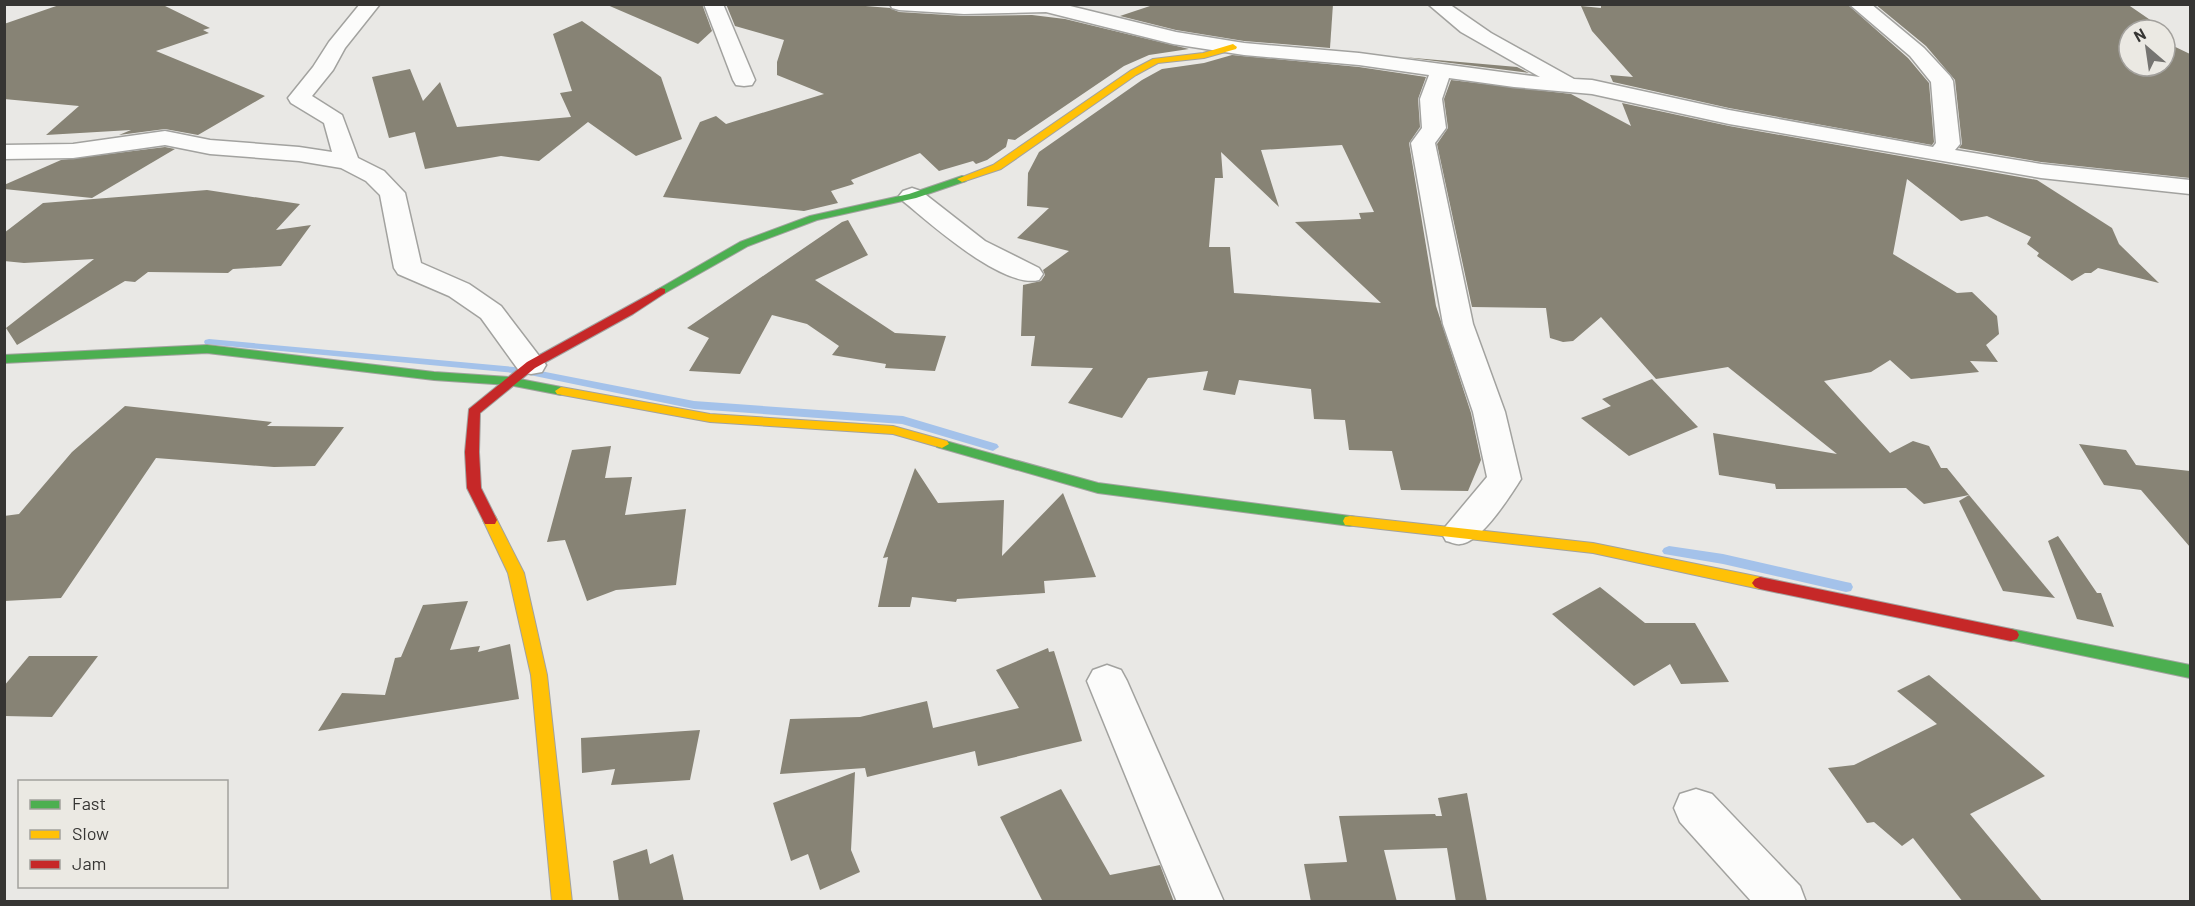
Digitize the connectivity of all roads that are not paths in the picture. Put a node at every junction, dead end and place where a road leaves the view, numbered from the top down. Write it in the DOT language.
graph roads {
  1 [pos="371,4"];
  2 [pos="713,4"];
  3 [pos="899,4"];
  4 [pos="1437,4"];
  5 [pos="1858,4"];
  6 [pos="1054,5"];
  7 [pos="1233,47"];
  8 [pos="1441,72"];
  9 [pos="744,80"];
  10 [pos="1569,84"];
  11 [pos="4,152"];
  12 [pos="1939,155"];
  13 [pos="347,162"];
  14 [pos="2190,187"];
  15 [pos="912,196"];
  16 [pos="1029,274"];
  17 [pos="4,359"];
  18 [pos="531,364"];
  19 [pos="509,381"];
  20 [pos="1459,532"];
  21 [pos="2190,672"];
  22 [pos="1107,681"];
  23 [pos="1696,807"];
  24 [pos="562,902"];
  25 [pos="1201,902"];
  26 [pos="1783,902"];
  1 -- 13 [label="street"];
  2 -- 9 [label="street"];
  3 -- 6 [label="street"];
  4 -- 10 [label="street"];
  5 -- 12 [label="street"];
  6 -- 7 [label="street"];
  7 -- 8 [label="street"];
  7 -- 15 [label="street"];
  8 -- 10 [label="street"];
  8 -- 20 [label="street"];
  10 -- 12 [label="street"];
  11 -- 13 [label="street"];
  12 -- 14 [label="street"];
  13 -- 18 [label="street"];
  15 -- 16 [label="street"];
  15 -- 18 [label="street"];
  17 -- 19 [label="street"];
  18 -- 19 [label="street"];
  19 -- 20 [label="street"];
  19 -- 24 [label="street"];
  20 -- 21 [label="street"];
  22 -- 25 [label="street"];
  23 -- 26 [label="street"];
}
